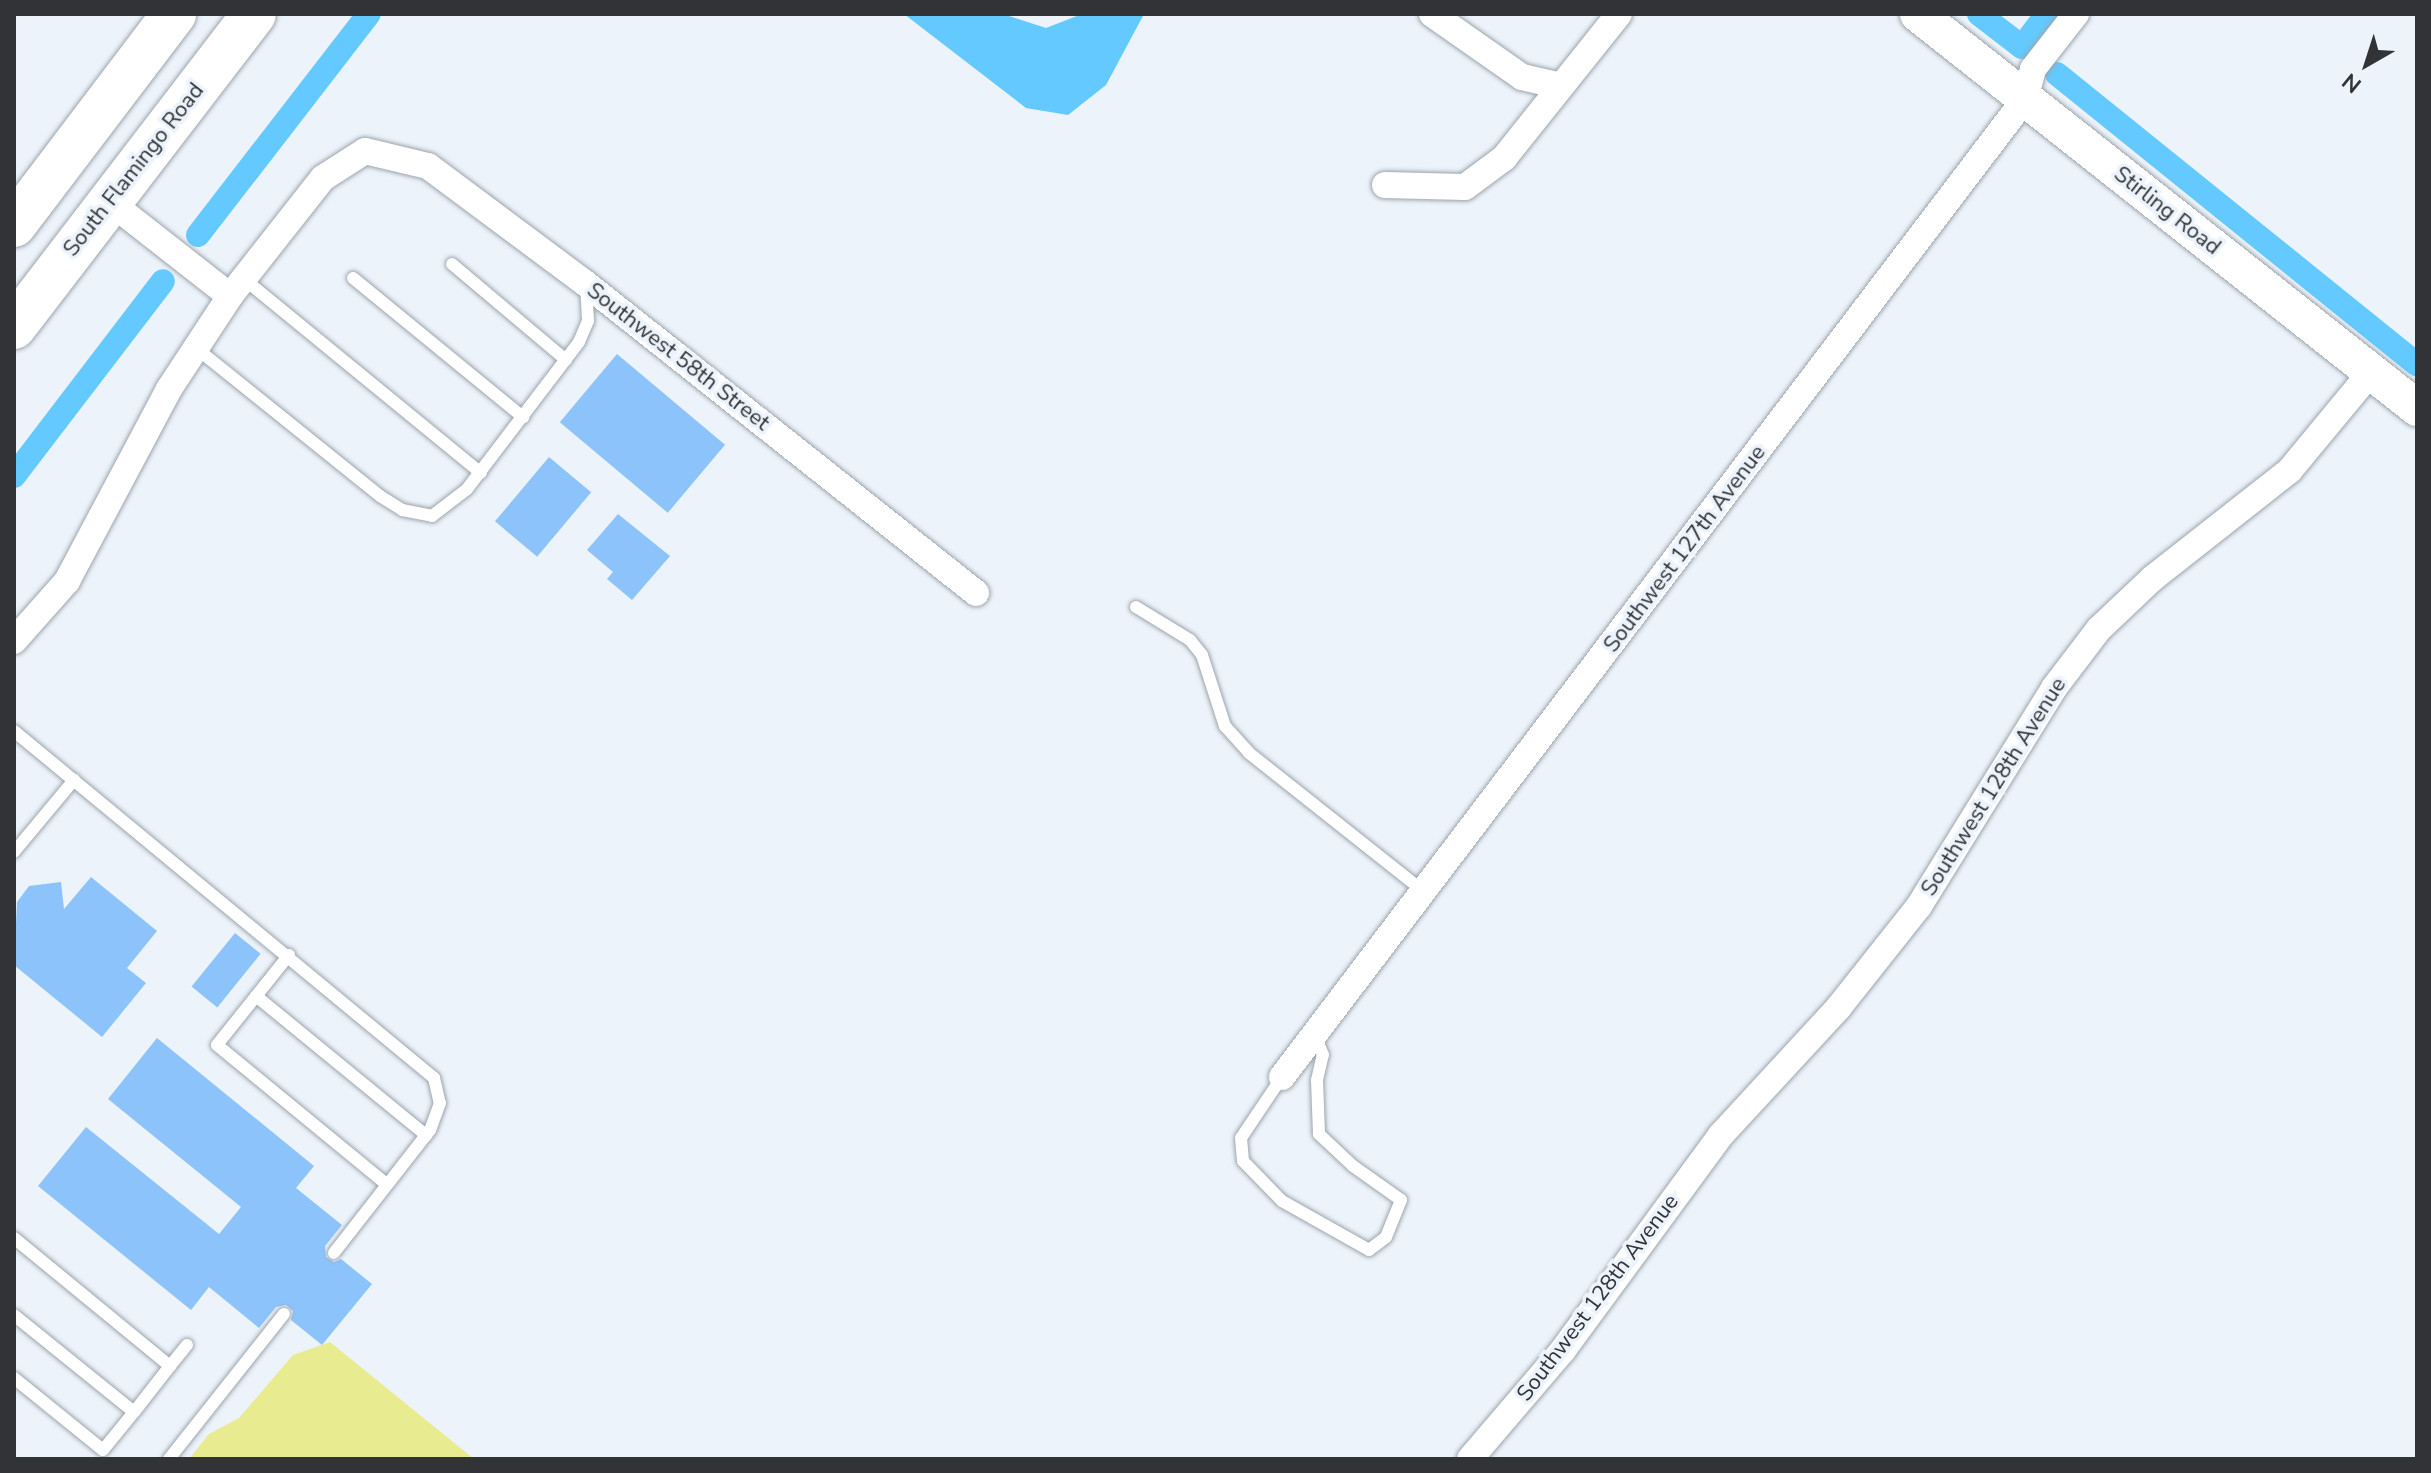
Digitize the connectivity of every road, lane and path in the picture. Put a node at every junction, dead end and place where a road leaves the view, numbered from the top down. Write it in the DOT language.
graph roads {
  1 [pos="174,14"];
  2 [pos="254,14"];
  3 [pos="1432,14"];
  4 [pos="1619,14"];
  5 [pos="1918,14"];
  6 [pos="2076,14"];
  7 [pos="1561,86"];
  8 [pos="2025,99"];
  9 [pos="1385,185"];
  10 [pos="110,202"];
  11 [pos="14,225"];
  12 [pos="452,264"];
  13 [pos="353,278"];
  14 [pos="585,283"];
  15 [pos="237,288"];
  16 [pos="14,327"];
  17 [pos="196,348"];
  18 [pos="566,360"];
  19 [pos="2371,372"];
  20 [pos="2417,408"];
  21 [pos="523,417"];
  22 [pos="481,473"];
  23 [pos="976,593"];
  24 [pos="1136,607"];
  25 [pos="14,641"];
  26 [pos="16,736"];
  27 [pos="74,780"];
  28 [pos="14,852"];
  29 [pos="1425,893"];
  30 [pos="289,955"];
  31 [pos="256,996"];
  32 [pos="1315,1035"];
  33 [pos="1282,1077"];
  34 [pos="426,1135"];
  35 [pos="386,1184"];
  36 [pos="14,1238"];
  37 [pos="334,1253"];
  38 [pos="284,1314"];
  39 [pos="14,1315"];
  40 [pos="187,1345"];
  41 [pos="170,1366"];
  42 [pos="14,1378"];
  43 [pos="134,1412"];
  44 [pos="103,1450"];
  45 [pos="114,1459"];
  46 [pos="169,1459"];
  47 [pos="1470,1459"];
  1 -- 11 [label="highway"];
  2 -- 10 [label="highway, South Flamingo Road"];
  3 -- 7 [label="street"];
  4 -- 7 [label="street"];
  5 -- 8 [label="street, Stirling Road"];
  6 -- 8 [label="street, Southwest 127th Avenue"];
  7 -- 9 [label="street"];
  8 -- 19 [label="street, Stirling Road"];
  8 -- 29 [label="street, Southwest 127th Avenue"];
  10 -- 15 [label="street"];
  10 -- 16 [label="highway, South Flamingo Road"];
  12 -- 18 [label="lane"];
  13 -- 21 [label="lane"];
  14 -- 15 [label="street, Southwest 58th Street"];
  14 -- 18 [label="lane"];
  14 -- 23 [label="street, Southwest 58th Street"];
  15 -- 17 [label="street"];
  15 -- 22 [label="lane"];
  17 -- 22 [label="lane"];
  17 -- 25 [label="street"];
  18 -- 21 [label="lane"];
  19 -- 20 [label="street, Stirling Road"];
  19 -- 47 [label="street, Southwest 128th Avenue"];
  21 -- 22 [label="lane"];
  24 -- 29 [label="lane"];
  26 -- 27 [label="lane"];
  27 -- 28 [label="lane"];
  27 -- 30 [label="lane"];
  29 -- 32 [label="street, Southwest 127th Avenue"];
  30 -- 31 [label="lane"];
  30 -- 34 [label="lane"];
  31 -- 34 [label="lane"];
  31 -- 35 [label="lane"];
  32 -- 33 [label="street, Southwest 127th Avenue"];
  32 -- 33 [label="lane"];
  34 -- 35 [label="lane"];
  35 -- 37 [label="lane"];
  36 -- 41 [label="lane"];
  38 -- 46 [label="lane"];
  39 -- 43 [label="lane"];
  40 -- 41 [label="lane"];
  41 -- 43 [label="lane"];
  42 -- 44 [label="lane"];
  43 -- 44 [label="lane"];
  44 -- 45 [label="lane"];
}
